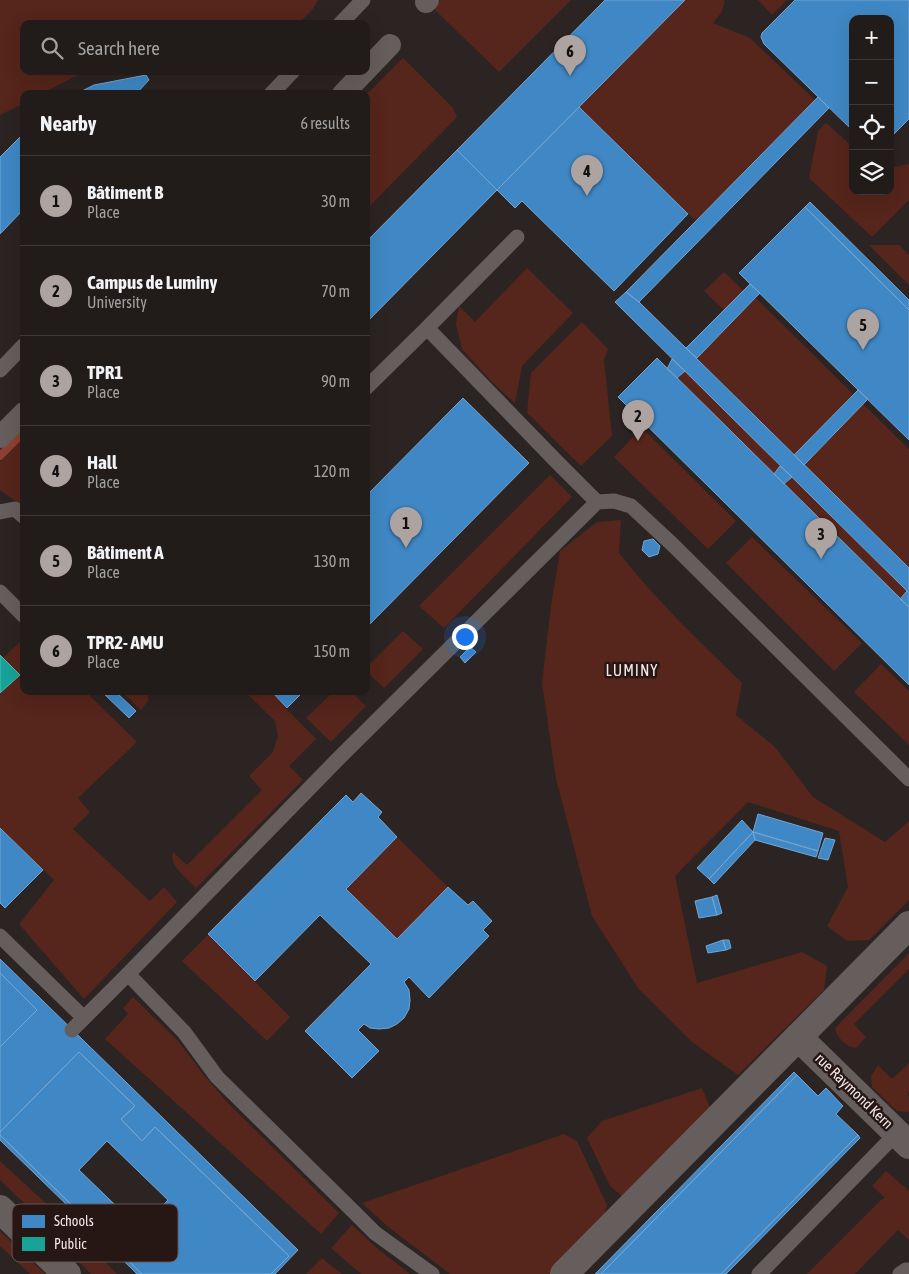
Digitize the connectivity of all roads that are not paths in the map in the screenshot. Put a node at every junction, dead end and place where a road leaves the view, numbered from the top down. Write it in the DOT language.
graph roads {
  1 [pos="363,0"];
  2 [pos="344,20"];
  3 [pos="390,45"];
  4 [pos="370,67"];
  5 [pos="289,75"];
  6 [pos="362,75"];
  7 [pos="275,90"];
  8 [pos="347,90"];
  9 [pos="517,237"];
  10 [pos="427,328"];
  11 [pos="20,349"];
  12 [pos="0,370"];
  13 [pos="370,384"];
  14 [pos="20,417"];
  15 [pos="0,437"];
  16 [pos="597,502"];
  17 [pos="0,512"];
  18 [pos="20,514"];
  19 [pos="0,592"];
  20 [pos="20,612"];
  21 [pos="909,779"];
  22 [pos="909,924"];
  23 [pos="0,936"];
  24 [pos="128,974"];
  25 [pos="84,1018"];
  26 [pos="72,1030"];
  27 [pos="798,1037"];
  28 [pos="903,1139"];
  29 [pos="0,1209"];
  30 [pos="12,1221"];
  31 [pos="55,1262"];
  32 [pos="909,1270"];
  33 [pos="67,1274"];
  34 [pos="432,1274"];
  35 [pos="564,1274"];
  36 [pos="759,1274"];
  37 [pos="900,1274"];
  1 -- 2 [label="lane"];
  3 -- 4 [label="street"];
  5 -- 7 [label="lane"];
  6 -- 8 [label="street"];
  9 -- 10 [label="lane"];
  10 -- 13 [label="lane"];
  10 -- 16 [label="lane"];
  11 -- 12 [label="lane"];
  14 -- 15 [label="street"];
  16 -- 21 [label="lane"];
  16 -- 24 [label="lane"];
  17 -- 18 [label="lane"];
  19 -- 20 [label="lane"];
  22 -- 27 [label="street"];
  23 -- 25 [label="lane"];
  24 -- 25 [label="lane"];
  24 -- 34 [label="lane"];
  25 -- 26 [label="lane"];
  27 -- 28 [label="street, rue Raymond Kern"];
  27 -- 35 [label="street"];
  28 -- 36 [label="lane"];
  29 -- 30 [label="street"];
  31 -- 33 [label="street"];
  32 -- 37 [label="lane"];
}
